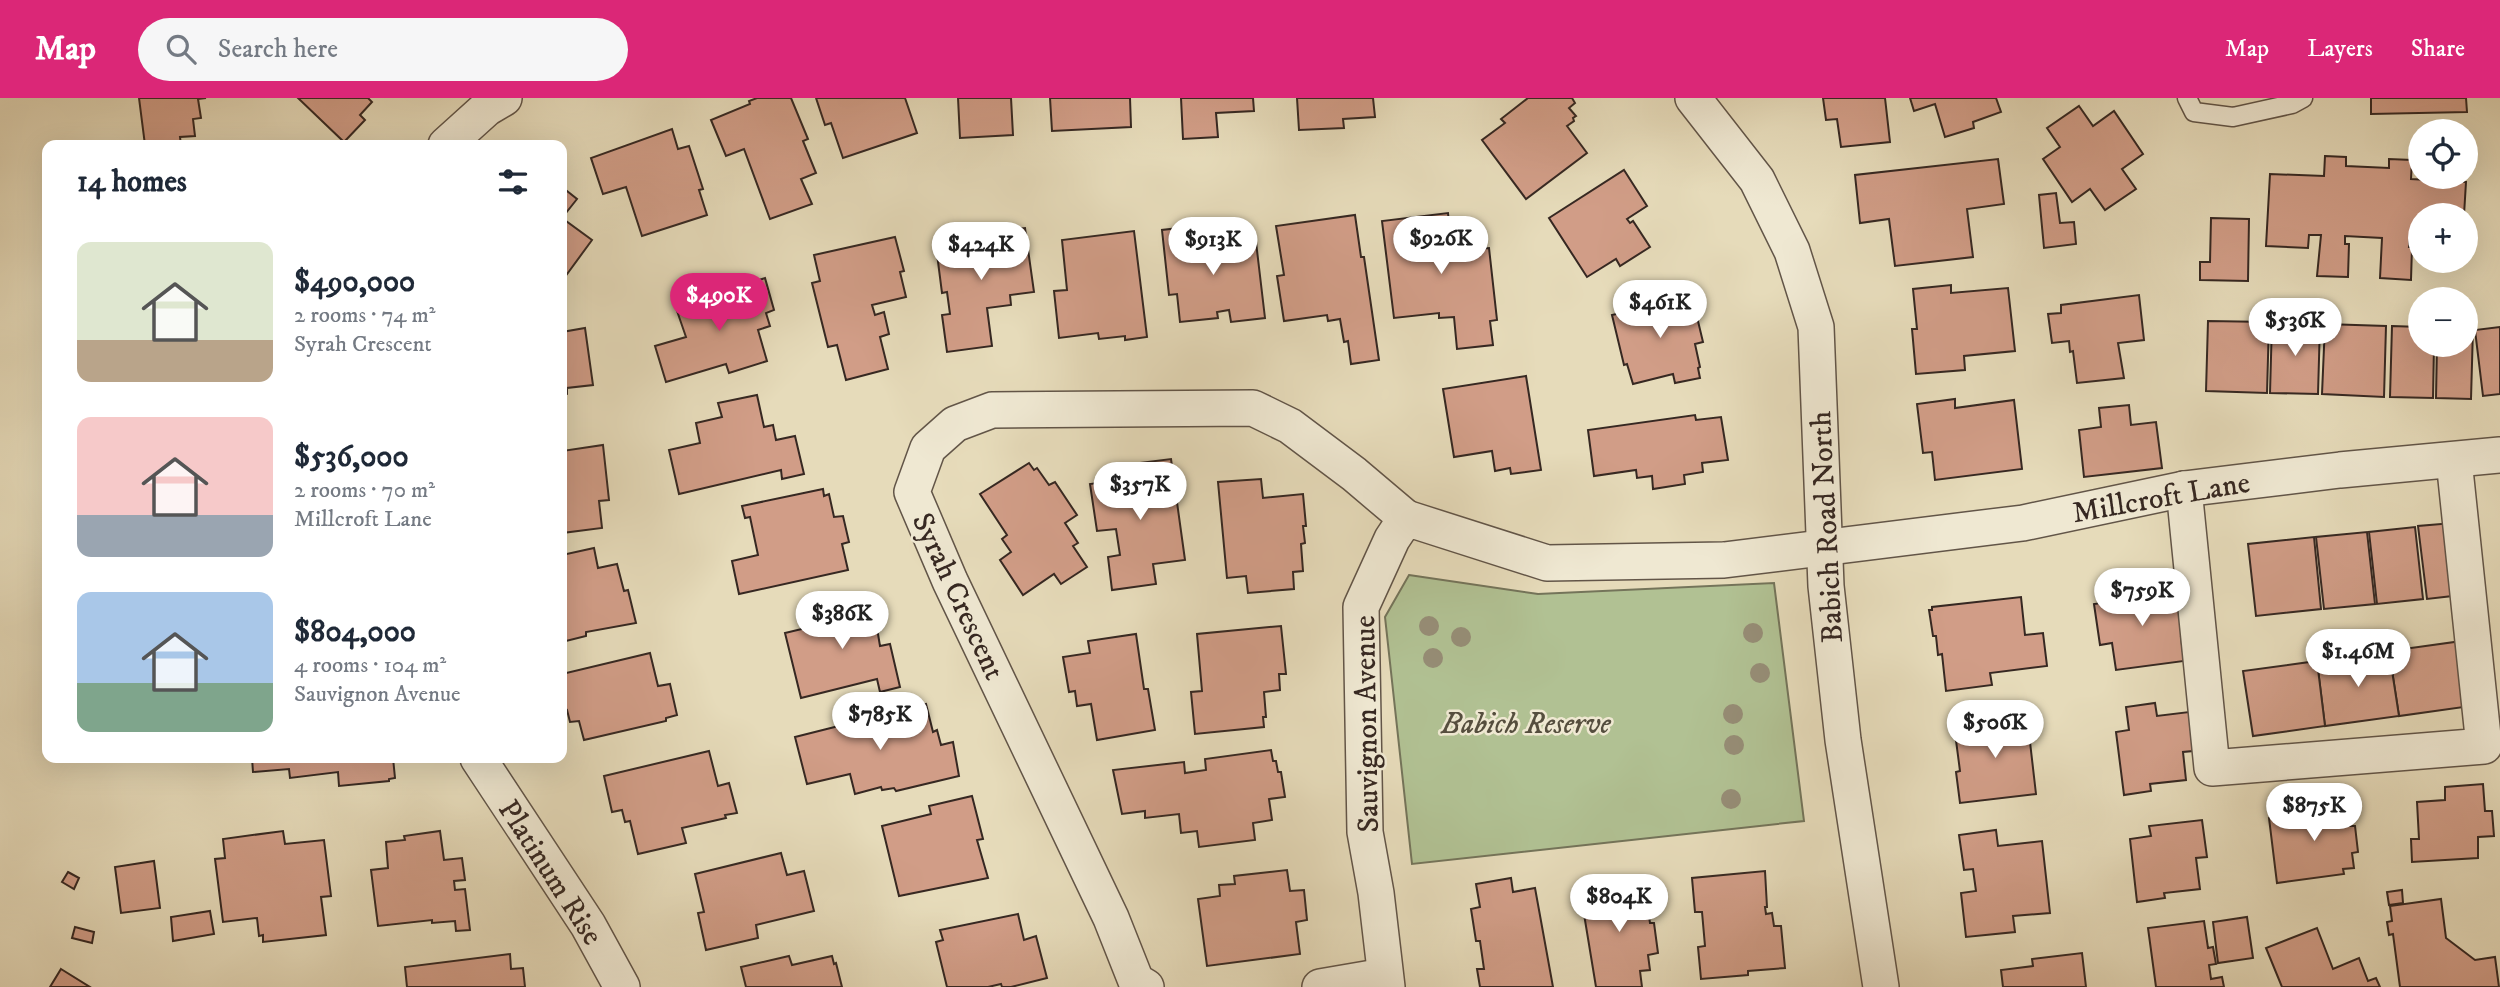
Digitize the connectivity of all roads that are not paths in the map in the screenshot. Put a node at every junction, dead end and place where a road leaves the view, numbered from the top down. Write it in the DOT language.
graph roads {
  1 [pos="504,98"];
  2 [pos="1693,98"];
  3 [pos="2187,98"];
  4 [pos="2303,98"];
  5 [pos="452,140"];
  6 [pos="2500,455"];
  7 [pos="2454,460"];
  8 [pos="2184,489"];
  9 [pos="1406,518"];
  10 [pos="1824,548"];
  11 [pos="481,763"];
  12 [pos="1385,982"];
  13 [pos="622,987"];
  14 [pos="1146,987"];
  15 [pos="1320,987"];
  16 [pos="1881,987"];
  1 -- 5 [label="street"];
  2 -- 10 [label="street, Babich Road North"];
  3 -- 4 [label="lane"];
  6 -- 7 [label="street, Millcroft Lane"];
  7 -- 8 [label="street, Millcroft Lane"];
  7 -- 8 [label="street"];
  8 -- 10 [label="street, Millcroft Lane"];
  9 -- 10 [label="street"];
  9 -- 12 [label="street, Sauvignon Avenue"];
  9 -- 14 [label="street, Syrah Crescent"];
  10 -- 16 [label="street, Babich Road North"];
  11 -- 13 [label="street, Platinum Rise"];
  12 -- 15 [label="street"];
}
